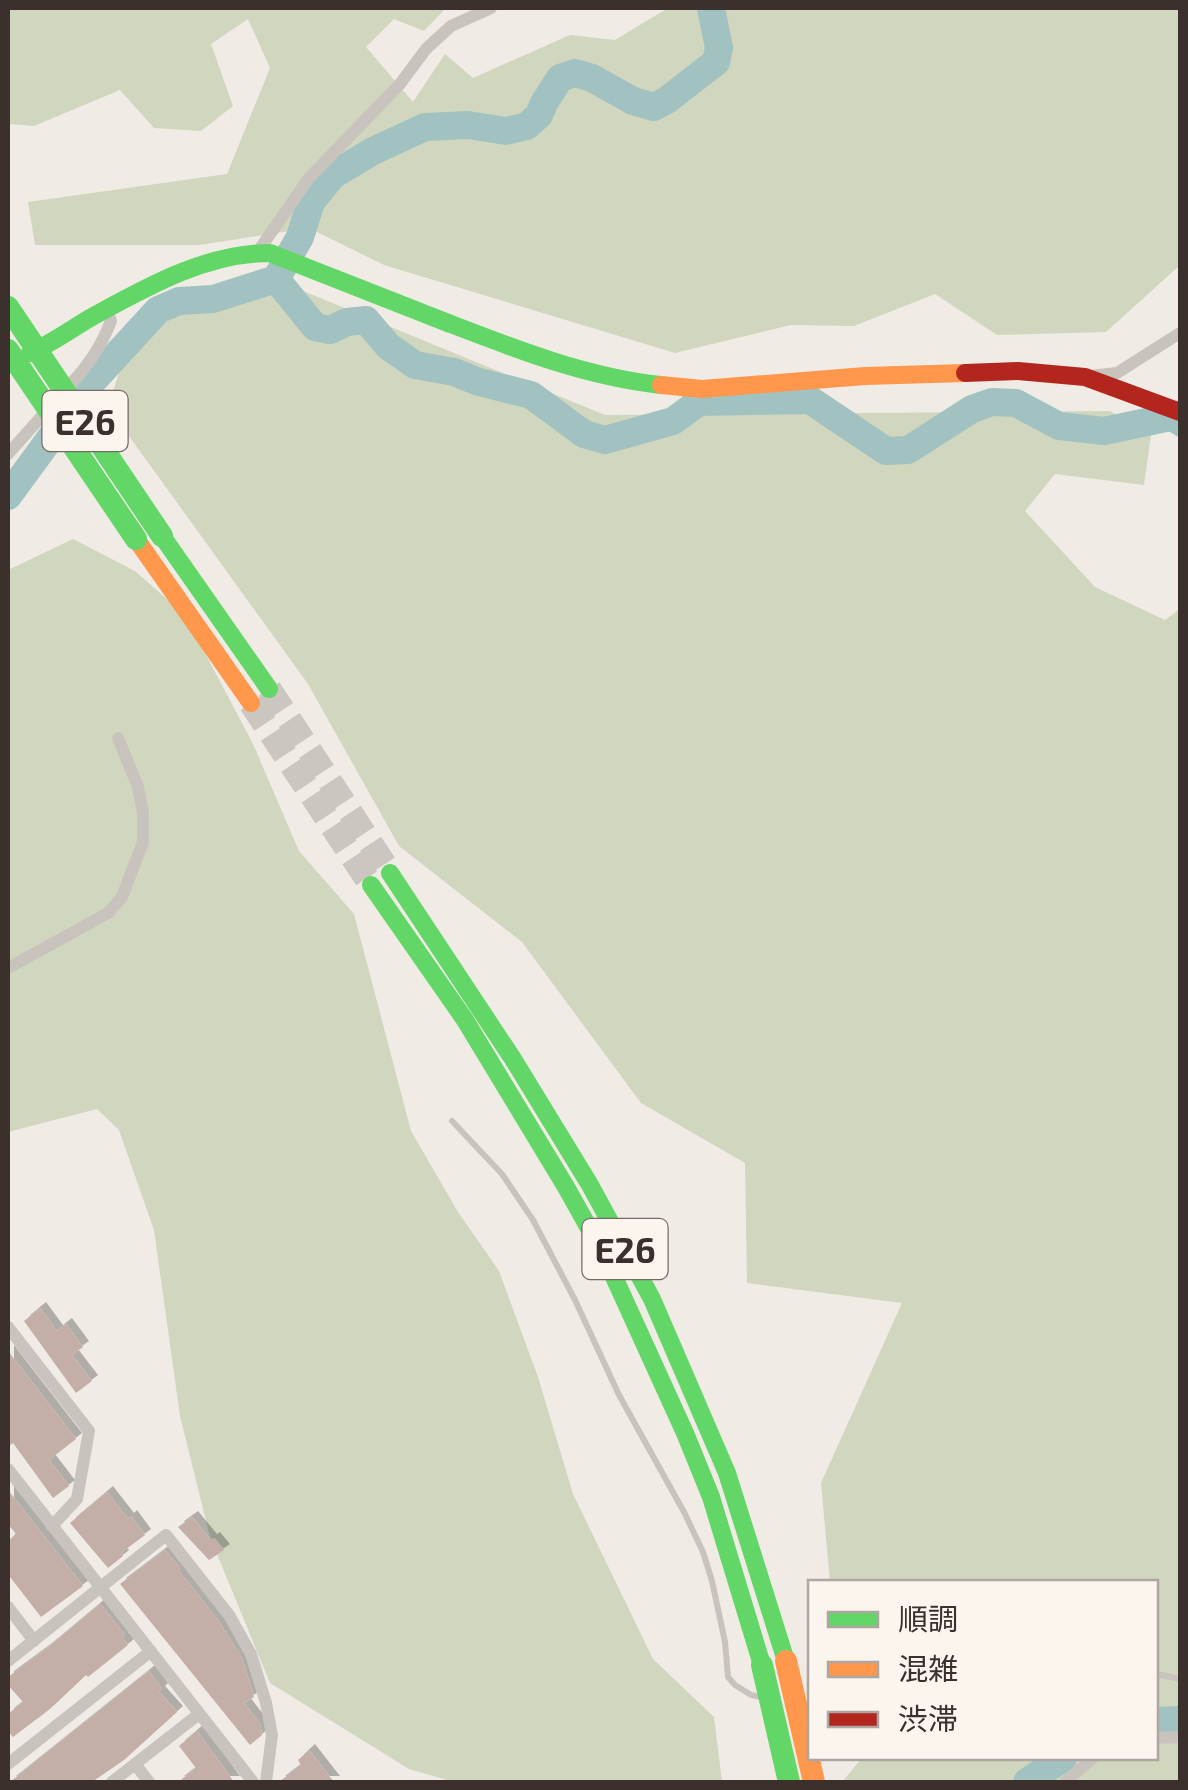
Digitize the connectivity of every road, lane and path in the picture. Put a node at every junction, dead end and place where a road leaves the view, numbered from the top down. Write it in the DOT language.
graph roads {
  1 [pos="491,8"];
  2 [pos="263,253"];
  3 [pos="8,307"];
  4 [pos="106,311"];
  5 [pos="1180,333"];
  6 [pos="8,350"];
  7 [pos="8,363"];
  8 [pos="1085,377"];
  9 [pos="1180,412"];
  10 [pos="8,454"];
  11 [pos="118,738"];
  12 [pos="8,968"];
  13 [pos="452,1121"];
  14 [pos="8,1327"];
  15 [pos="8,1469"];
  16 [pos="52,1526"];
  17 [pos="101,1588"];
  18 [pos="8,1607"];
  19 [pos="34,1640"];
  20 [pos="151,1652"];
  21 [pos="8,1661"];
  22 [pos="808,1709"];
  23 [pos="199,1714"];
  24 [pos="808,1756"];
  25 [pos="1091,1760"];
  26 [pos="8,1764"];
  27 [pos="135,1764"];
  28 [pos="112,1782"];
  29 [pos="149,1782"];
  30 [pos="252,1782"];
  31 [pos="266,1782"];
  32 [pos="790,1782"];
  33 [pos="1065,1782"];
  1 -- 2 [label="street"];
  2 -- 4 [label="main road"];
  2 -- 8 [label="main road"];
  3 -- 6 [label="main road, E26, bridge"];
  4 -- 7 [label="main road"];
  4 -- 10 [label="street"];
  5 -- 8 [label="street"];
  8 -- 9 [label="main road"];
  11 -- 12 [label="street"];
  13 -- 22 [label="lane"];
  14 -- 16 [label="street"];
  15 -- 16 [label="street"];
  16 -- 17 [label="street"];
  17 -- 19 [label="street"];
  17 -- 20 [label="street"];
  17 -- 31 [label="street"];
  18 -- 19 [label="street"];
  19 -- 21 [label="street"];
  20 -- 23 [label="street"];
  20 -- 26 [label="street"];
  23 -- 27 [label="street"];
  23 -- 30 [label="street"];
  24 -- 32 [label="main road, E26, bridge"];
  25 -- 33 [label="street"];
  27 -- 28 [label="street"];
  27 -- 29 [label="street"];
}
